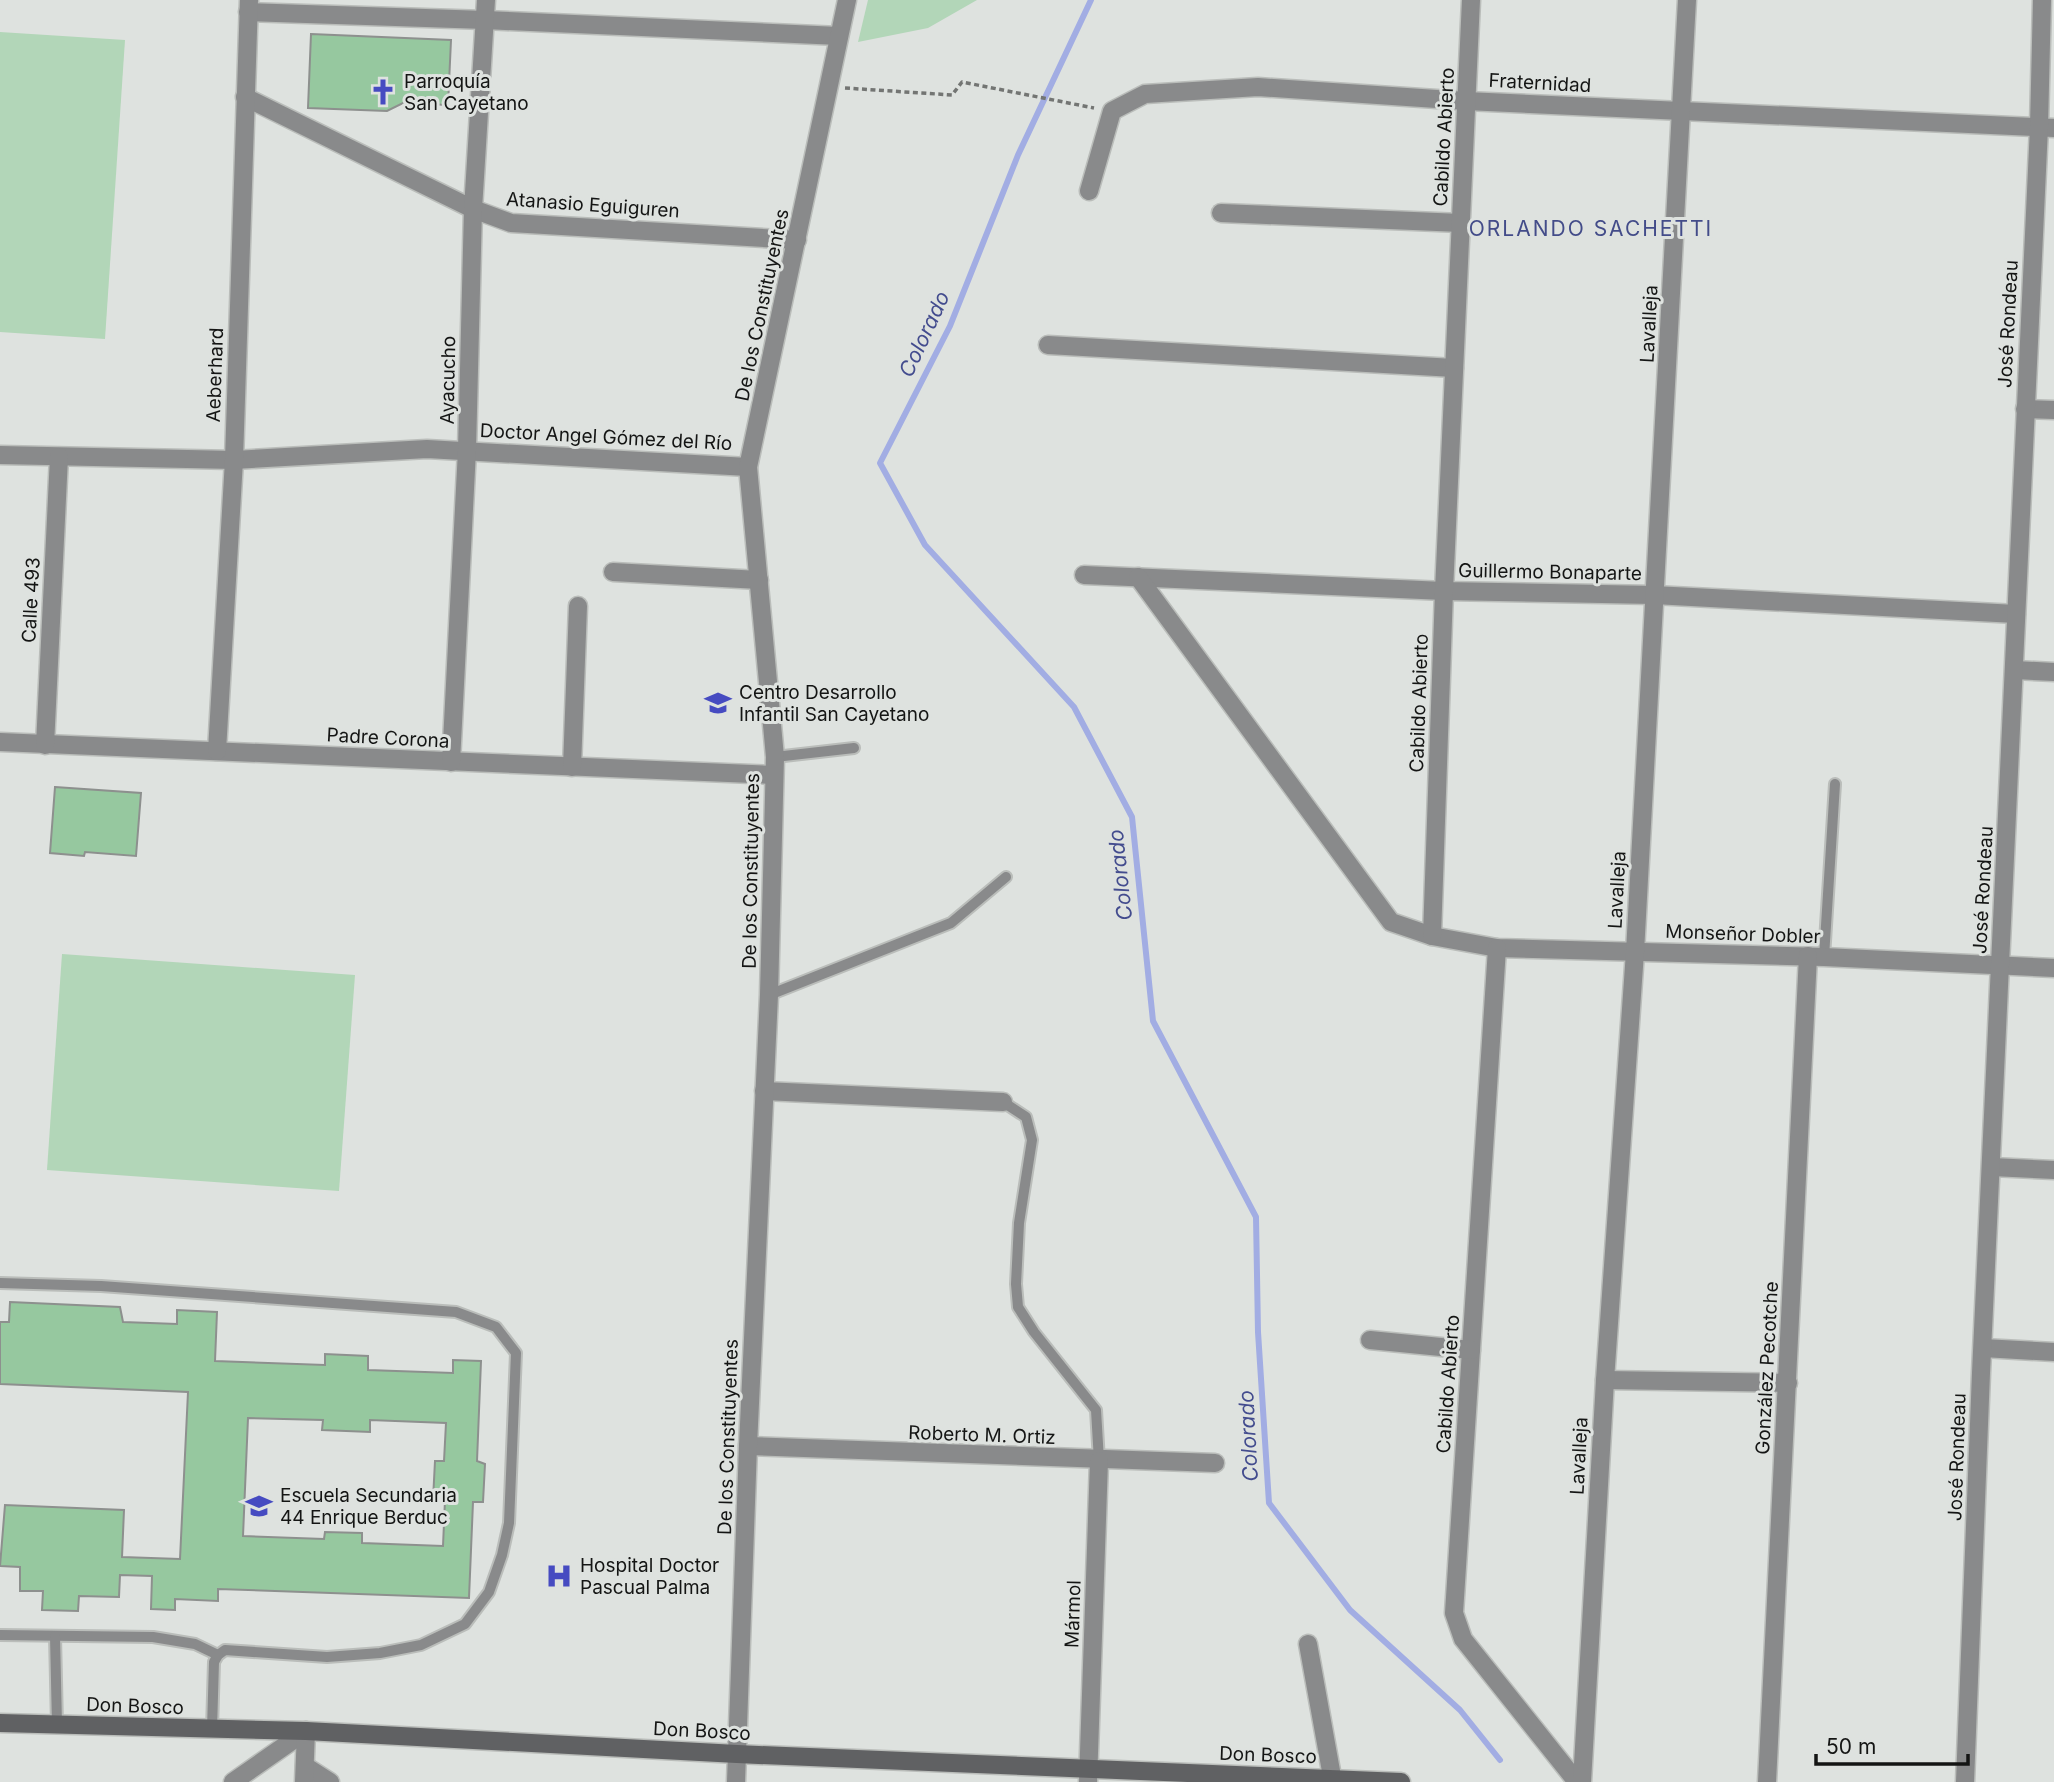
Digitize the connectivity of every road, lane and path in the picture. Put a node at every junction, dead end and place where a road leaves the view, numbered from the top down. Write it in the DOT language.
graph roads {
  1 [pos="486,0"];
  2 [pos="847,0"];
  3 [pos="1471,0"];
  4 [pos="1687,0"];
  5 [pos="2042,0"];
  6 [pos="248,6"];
  7 [pos="485,20"];
  8 [pos="839,36"];
  9 [pos="829,87"];
  10 [pos="245,97"];
  11 [pos="1466,101"];
  12 [pos="1112,111"];
  13 [pos="1682,111"];
  14 [pos="2046,127"];
  15 [pos="1089,191"];
  16 [pos="473,209"];
  17 [pos="1221,213"];
  18 [pos="1461,223"];
  19 [pos="797,240"];
  20 [pos="1048,345"];
  21 [pos="1454,368"];
  22 [pos="2025,409"];
  23 [pos="2054,410"];
  24 [pos="467,450"];
  25 [pos="0,455"];
  26 [pos="59,457"];
  27 [pos="234,460"];
  28 [pos="748,467"];
  29 [pos="613,572"];
  30 [pos="1084,575"];
  31 [pos="1138,577"];
  32 [pos="759,580"];
  33 [pos="1444,591"];
  34 [pos="1654,595"];
  35 [pos="578,606"];
  36 [pos="2016,614"];
  37 [pos="2015,670"];
  38 [pos="2054,672"];
  39 [pos="0,743"];
  40 [pos="45,745"];
  41 [pos="854,748"];
  42 [pos="217,751"];
  43 [pos="451,762"];
  44 [pos="775,766"];
  45 [pos="572,767"];
  46 [pos="1835,784"];
  47 [pos="1006,877"];
  48 [pos="1432,936"];
  49 [pos="1497,948"];
  50 [pos="1635,952"];
  51 [pos="1816,956"];
  52 [pos="2001,966"];
  53 [pos="2054,968"];
  54 [pos="769,995"];
  55 [pos="764,1091"];
  56 [pos="1003,1102"];
  57 [pos="1992,1167"];
  58 [pos="2054,1170"];
  59 [pos="0,1283"];
  60 [pos="1370,1340"];
  61 [pos="1983,1348"];
  62 [pos="1471,1350"];
  63 [pos="2054,1352"];
  64 [pos="1605,1380"];
  65 [pos="1788,1383"];
  66 [pos="748,1446"];
  67 [pos="1099,1461"];
  68 [pos="1215,1463"];
  69 [pos="0,1635"];
  70 [pos="55,1636"];
  71 [pos="1308,1644"];
  72 [pos="218,1655"];
  73 [pos="0,1723"];
  74 [pos="57,1725"];
  75 [pos="212,1729"];
  76 [pos="306,1731"];
  77 [pos="737,1754"];
  78 [pos="304,1774"];
  79 [pos="1088,1775"];
  80 [pos="1332,1780"];
  81 [pos="233,1782"];
  82 [pos="330,1782"];
  83 [pos="736,1782"];
  84 [pos="1401,1782"];
  85 [pos="1580,1782"];
  86 [pos="1767,1782"];
  87 [pos="1965,1782"];
  1 -- 7 [label="street, Ayacucho"];
  2 -- 8 [label="street, De los Constituyentes"];
  3 -- 11 [label="street, Cabildo Abierto"];
  4 -- 13 [label="street, Lavalleja"];
  5 -- 14 [label="street, José Rondeau"];
  6 -- 7 [label="street"];
  6 -- 10 [label="street, Aeberhard"];
  7 -- 8 [label="street"];
  7 -- 16 [label="street, Ayacucho"];
  8 -- 9 [label="street, De los Constituyentes"];
  9 -- 12 [label="path"];
  9 -- 19 [label="street, De los Constituyentes"];
  10 -- 16 [label="street, Atanasio Eguiguren"];
  10 -- 27 [label="street, Aeberhard"];
  11 -- 12 [label="street, Fraternidad"];
  11 -- 13 [label="street, Fraternidad"];
  11 -- 18 [label="street, Cabildo Abierto"];
  12 -- 15 [label="street"];
  13 -- 14 [label="street, Fraternidad"];
  13 -- 34 [label="street, Lavalleja"];
  14 -- 22 [label="street, José Rondeau"];
  16 -- 19 [label="street, Atanasio Eguiguren"];
  16 -- 24 [label="street, Ayacucho"];
  17 -- 18 [label="street"];
  18 -- 21 [label="street, Cabildo Abierto"];
  19 -- 28 [label="street, De los Constituyentes"];
  20 -- 21 [label="street"];
  21 -- 33 [label="street, Cabildo Abierto"];
  22 -- 23 [label="street"];
  22 -- 36 [label="street, José Rondeau"];
  24 -- 27 [label="street, Doctor Angel Gómez del Río"];
  24 -- 28 [label="street, Doctor Angel Gómez del Río"];
  24 -- 43 [label="street, Ayacucho"];
  25 -- 26 [label="street, Doctor Angel Gómez del Río"];
  26 -- 27 [label="street, Doctor Angel Gómez del Río"];
  26 -- 40 [label="street, Calle 493"];
  27 -- 42 [label="street, Aeberhard"];
  28 -- 32 [label="street, De los Constituyentes"];
  29 -- 32 [label="street"];
  30 -- 31 [label="street, Guillermo Bonaparte"];
  31 -- 33 [label="street, Guillermo Bonaparte"];
  31 -- 48 [label="street"];
  32 -- 44 [label="street, De los Constituyentes"];
  33 -- 34 [label="street, Guillermo Bonaparte"];
  33 -- 48 [label="street, Cabildo Abierto"];
  34 -- 36 [label="street, Guillermo Bonaparte"];
  34 -- 50 [label="street, Lavalleja"];
  35 -- 45 [label="street"];
  36 -- 37 [label="street, José Rondeau"];
  37 -- 38 [label="street"];
  37 -- 52 [label="street, José Rondeau"];
  39 -- 40 [label="street, Padre Corona"];
  40 -- 42 [label="street, Padre Corona"];
  41 -- 44 [label="lane"];
  42 -- 43 [label="street, Padre Corona"];
  43 -- 45 [label="street, Padre Corona"];
  44 -- 45 [label="street, Padre Corona"];
  44 -- 54 [label="street, De los Constituyentes"];
  46 -- 51 [label="lane"];
  47 -- 54 [label="lane"];
  48 -- 49 [label="street, Monseñor Dobler"];
  49 -- 50 [label="street, Monseñor Dobler"];
  49 -- 62 [label="street, Cabildo Abierto"];
  50 -- 51 [label="street, Monseñor Dobler"];
  50 -- 64 [label="street, Lavalleja"];
  51 -- 52 [label="street, Monseñor Dobler"];
  51 -- 65 [label="street, González Pecotche"];
  52 -- 53 [label="street, Monseñor Dobler"];
  52 -- 57 [label="street, José Rondeau"];
  54 -- 55 [label="street, De los Constituyentes"];
  55 -- 56 [label="street"];
  55 -- 66 [label="street, De los Constituyentes"];
  56 -- 67 [label="lane"];
  57 -- 58 [label="street"];
  57 -- 61 [label="street, José Rondeau"];
  59 -- 72 [label="lane"];
  60 -- 62 [label="street"];
  61 -- 63 [label="street"];
  61 -- 87 [label="street, José Rondeau"];
  62 -- 85 [label="street, Cabildo Abierto"];
  64 -- 65 [label="street"];
  64 -- 85 [label="street, Lavalleja"];
  65 -- 86 [label="street, González Pecotche"];
  66 -- 67 [label="street, Roberto M. Ortiz"];
  66 -- 77 [label="street, De los Constituyentes"];
  67 -- 68 [label="street, Roberto M. Ortiz"];
  67 -- 79 [label="street, Mármol"];
  69 -- 70 [label="lane"];
  70 -- 72 [label="lane"];
  70 -- 74 [label="lane"];
  71 -- 80 [label="street"];
  72 -- 75 [label="lane"];
  73 -- 74 [label="main road, Don Bosco"];
  74 -- 75 [label="main road, Don Bosco"];
  75 -- 76 [label="main road, Don Bosco"];
  76 -- 77 [label="main road, Don Bosco"];
  76 -- 78 [label="street"];
  76 -- 81 [label="street"];
  77 -- 79 [label="main road, Don Bosco"];
  77 -- 83 [label="street, De los Constituyentes"];
  78 -- 82 [label="street"];
  79 -- 80 [label="main road, Don Bosco"];
  80 -- 84 [label="main road, Don Bosco"];
}
